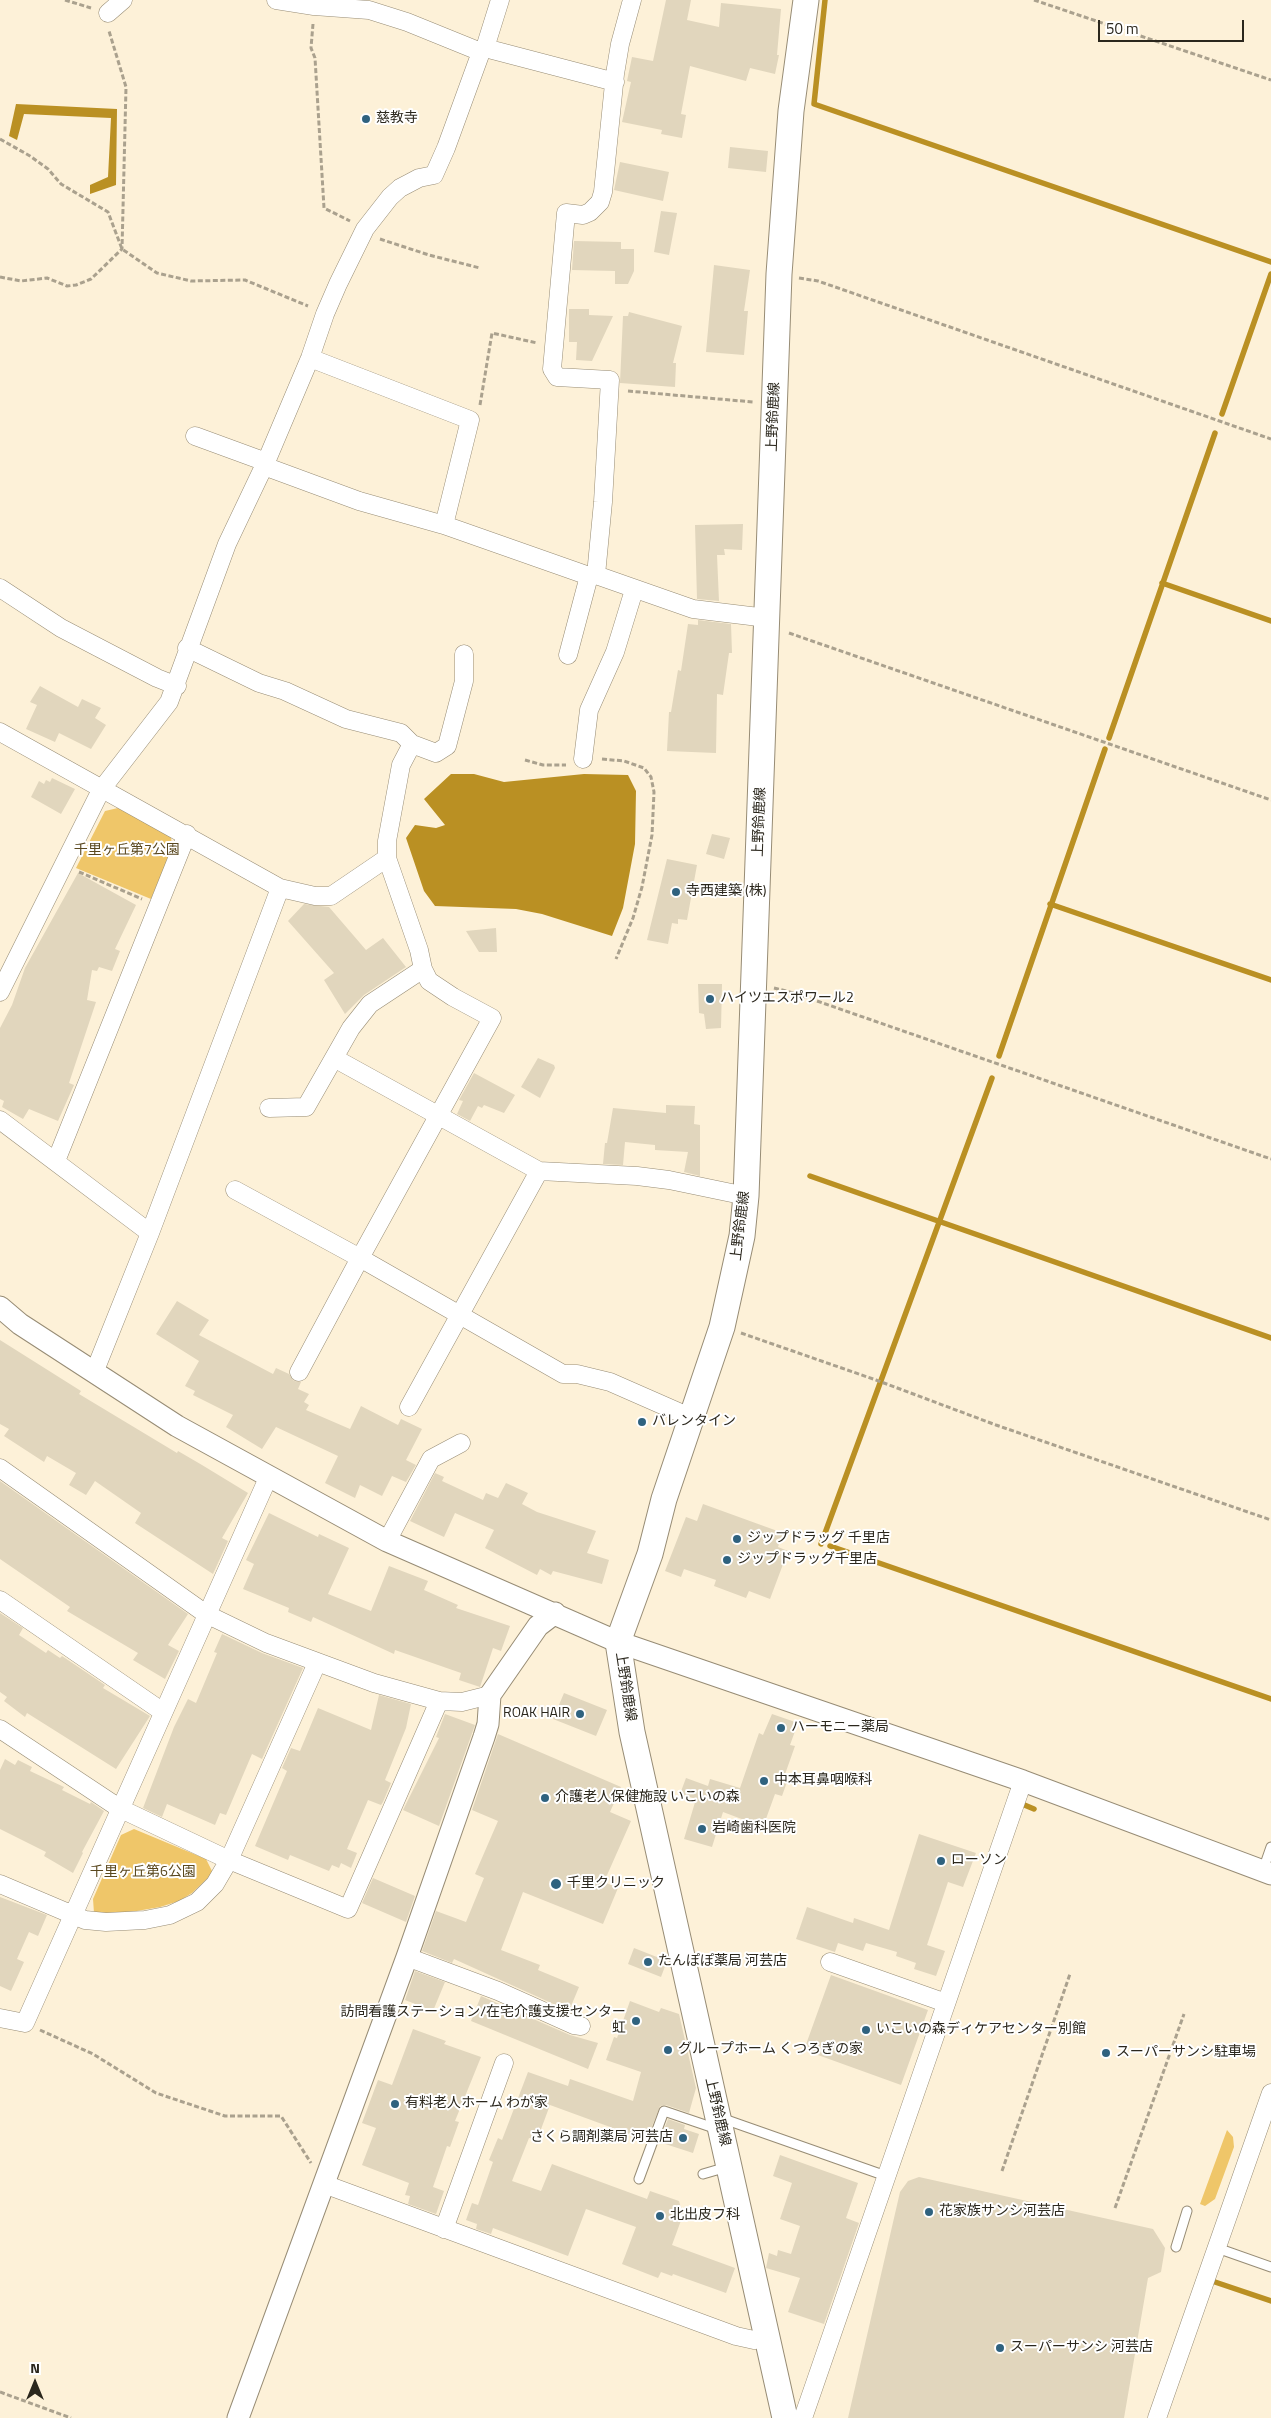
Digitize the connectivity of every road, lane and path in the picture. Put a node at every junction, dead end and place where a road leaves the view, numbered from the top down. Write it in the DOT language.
graph roads {
  1 [pos="65,0"];
  2 [pos="123,0"];
  3 [pos="276,0"];
  4 [pos="500,0"];
  5 [pos="632,0"];
  6 [pos="806,0"];
  7 [pos="1034,0"];
  8 [pos="370,5"];
  9 [pos="314,6"];
  10 [pos="108,12"];
  11 [pos="483,50"];
  12 [pos="1271,80"];
  13 [pos="615,82"];
  14 [pos="0,139"];
  15 [pos="364,231"];
  16 [pos="122,249"];
  17 [pos="480,268"];
  18 [pos="779,274"];
  19 [pos="0,277"];
  20 [pos="325,314"];
  21 [pos="554,347"];
  22 [pos="310,358"];
  23 [pos="609,390"];
  24 [pos="759,402"];
  25 [pos="470,420"];
  26 [pos="195,436"];
  27 [pos="1271,439"];
  28 [pos="265,464"];
  29 [pos="444,525"];
  30 [pos="592,576"];
  31 [pos="0,588"];
  32 [pos="634,590"];
  33 [pos="768,618"];
  34 [pos="187,648"];
  35 [pos="464,654"];
  36 [pos="568,655"];
  37 [pos="177,686"];
  38 [pos="0,732"];
  39 [pos="412,744"];
  40 [pos="583,759"];
  41 [pos="525,760"];
  42 [pos="101,790"];
  43 [pos="1271,800"];
  44 [pos="187,834"];
  45 [pos="387,858"];
  46 [pos="64,866"];
  47 [pos="280,888"];
  48 [pos="158,906"];
  49 [pos="616,959"];
  50 [pos="422,969"];
  51 [pos="754,983"];
  52 [pos="0,992"];
  53 [pos="334,1058"];
  54 [pos="269,1108"];
  55 [pos="438,1115"];
  56 [pos="0,1120"];
  57 [pos="1271,1159"];
  58 [pos="56,1161"];
  59 [pos="539,1171"];
  60 [pos="234,1190"];
  61 [pos="746,1196"];
  62 [pos="150,1233"];
  63 [pos="360,1258"];
  64 [pos="0,1307"];
  65 [pos="460,1316"];
  66 [pos="722,1327"];
  67 [pos="298,1372"];
  68 [pos="94,1373"];
  69 [pos="409,1407"];
  70 [pos="692,1418"];
  71 [pos="461,1442"];
  72 [pos="0,1468"];
  73 [pos="268,1478"];
  74 [pos="1271,1520"];
  75 [pos="387,1541"];
  76 [pos="0,1600"];
  77 [pos="554,1613"];
  78 [pos="206,1614"];
  79 [pos="618,1642"];
  80 [pos="317,1663"];
  81 [pos="490,1695"];
  82 [pos="439,1701"];
  83 [pos="163,1712"];
  84 [pos="0,1729"];
  85 [pos="1019,1794"];
  86 [pos="119,1808"];
  87 [pos="1271,1847"];
  88 [pos="229,1860"];
  89 [pos="1267,1873"];
  90 [pos="0,1884"];
  91 [pos="73,1915"];
  92 [pos="407,1956"];
  93 [pos="830,1962"];
  94 [pos="1070,1974"];
  95 [pos="946,2003"];
  96 [pos="1184,2014"];
  97 [pos="0,2018"];
  98 [pos="25,2023"];
  99 [pos="581,2026"];
  100 [pos="504,2063"];
  101 [pos="1271,2094"];
  102 [pos="720,2124"];
  103 [pos="730,2166"];
  104 [pos="1002,2170"];
  105 [pos="704,2174"];
  106 [pos="886,2176"];
  107 [pos="639,2179"];
  108 [pos="324,2184"];
  109 [pos="1115,2208"];
  110 [pos="1187,2211"];
  111 [pos="444,2229"];
  112 [pos="1176,2247"];
  113 [pos="1217,2248"];
  114 [pos="1271,2267"];
  115 [pos="767,2338"];
  116 [pos="0,2392"];
  117 [pos="71,2418"];
  118 [pos="238,2418"];
  119 [pos="785,2418"];
  120 [pos="803,2418"];
  121 [pos="1157,2418"];
  1 -- 10 [label="path"];
  2 -- 10 [label="street"];
  3 -- 9 [label="street"];
  4 -- 11 [label="street"];
  5 -- 13 [label="street"];
  6 -- 18 [label="main road, 上野鈴鹿線"];
  7 -- 12 [label="path"];
  8 -- 9 [label="street"];
  8 -- 11 [label="street"];
  9 -- 15 [label="path"];
  10 -- 16 [label="path"];
  11 -- 13 [label="street"];
  11 -- 15 [label="street"];
  13 -- 21 [label="street"];
  14 -- 16 [label="path"];
  15 -- 17 [label="path"];
  15 -- 20 [label="street"];
  16 -- 19 [label="path"];
  16 -- 20 [label="path"];
  18 -- 27 [label="path"];
  18 -- 33 [label="main road, 上野鈴鹿線"];
  20 -- 22 [label="street"];
  21 -- 23 [label="street"];
  21 -- 25 [label="path"];
  22 -- 25 [label="street"];
  22 -- 28 [label="street"];
  23 -- 24 [label="path"];
  23 -- 30 [label="street"];
  25 -- 29 [label="street"];
  26 -- 28 [label="street"];
  28 -- 29 [label="street"];
  28 -- 34 [label="street"];
  29 -- 30 [label="street"];
  30 -- 32 [label="street"];
  30 -- 36 [label="street"];
  31 -- 37 [label="street"];
  32 -- 33 [label="street"];
  32 -- 40 [label="street"];
  33 -- 43 [label="path"];
  33 -- 51 [label="main road, 上野鈴鹿線"];
  34 -- 37 [label="street"];
  34 -- 39 [label="street"];
  35 -- 39 [label="street"];
  37 -- 42 [label="street"];
  38 -- 42 [label="street"];
  39 -- 45 [label="street"];
  40 -- 41 [label="path"];
  40 -- 49 [label="path"];
  42 -- 44 [label="street"];
  42 -- 46 [label="street"];
  44 -- 47 [label="street"];
  44 -- 48 [label="street"];
  45 -- 47 [label="street"];
  45 -- 50 [label="street"];
  46 -- 48 [label="path"];
  46 -- 52 [label="street"];
  47 -- 62 [label="street"];
  48 -- 58 [label="street"];
  50 -- 53 [label="street"];
  50 -- 55 [label="street"];
  51 -- 57 [label="path"];
  51 -- 61 [label="main road, 上野鈴鹿線"];
  53 -- 54 [label="street"];
  53 -- 55 [label="street"];
  55 -- 59 [label="street"];
  55 -- 63 [label="street"];
  56 -- 58 [label="street"];
  58 -- 62 [label="street"];
  59 -- 61 [label="street"];
  59 -- 65 [label="street"];
  60 -- 63 [label="street"];
  61 -- 66 [label="main road, 上野鈴鹿線"];
  62 -- 68 [label="street"];
  63 -- 65 [label="street"];
  63 -- 67 [label="street"];
  64 -- 68 [label="street"];
  65 -- 69 [label="street"];
  65 -- 70 [label="street"];
  66 -- 70 [label="main road, 上野鈴鹿線"];
  66 -- 74 [label="path"];
  68 -- 73 [label="street"];
  70 -- 79 [label="main road, 上野鈴鹿線"];
  71 -- 75 [label="street"];
  72 -- 78 [label="street"];
  73 -- 75 [label="street"];
  73 -- 78 [label="street"];
  75 -- 77 [label="street"];
  76 -- 83 [label="street"];
  77 -- 79 [label="street"];
  77 -- 81 [label="street"];
  78 -- 80 [label="street"];
  78 -- 83 [label="street"];
  79 -- 85 [label="street"];
  79 -- 102 [label="main road, 上野鈴鹿線"];
  80 -- 82 [label="street"];
  80 -- 88 [label="street"];
  81 -- 82 [label="street"];
  81 -- 92 [label="street"];
  82 -- 88 [label="street"];
  83 -- 86 [label="street"];
  84 -- 86 [label="street"];
  85 -- 89 [label="street"];
  85 -- 95 [label="street"];
  86 -- 88 [label="street"];
  86 -- 91 [label="street"];
  87 -- 89 [label="lane"];
  88 -- 91 [label="street"];
  90 -- 91 [label="street"];
  91 -- 98 [label="street"];
  92 -- 99 [label="street"];
  92 -- 108 [label="street"];
  93 -- 95 [label="street"];
  94 -- 104 [label="path"];
  95 -- 106 [label="street"];
  96 -- 109 [label="path"];
  97 -- 98 [label="street"];
  98 -- 108 [label="path"];
  100 -- 111 [label="street"];
  101 -- 113 [label="street"];
  102 -- 103 [label="main road, 上野鈴鹿線"];
  102 -- 106 [label="lane"];
  102 -- 107 [label="lane"];
  103 -- 105 [label="lane"];
  103 -- 115 [label="main road, 上野鈴鹿線"];
  106 -- 120 [label="street"];
  108 -- 111 [label="street"];
  108 -- 118 [label="street"];
  110 -- 112 [label="lane"];
  111 -- 115 [label="street"];
  113 -- 114 [label="lane"];
  113 -- 121 [label="street"];
  115 -- 119 [label="main road, 上野鈴鹿線"];
  116 -- 117 [label="path"];
}
